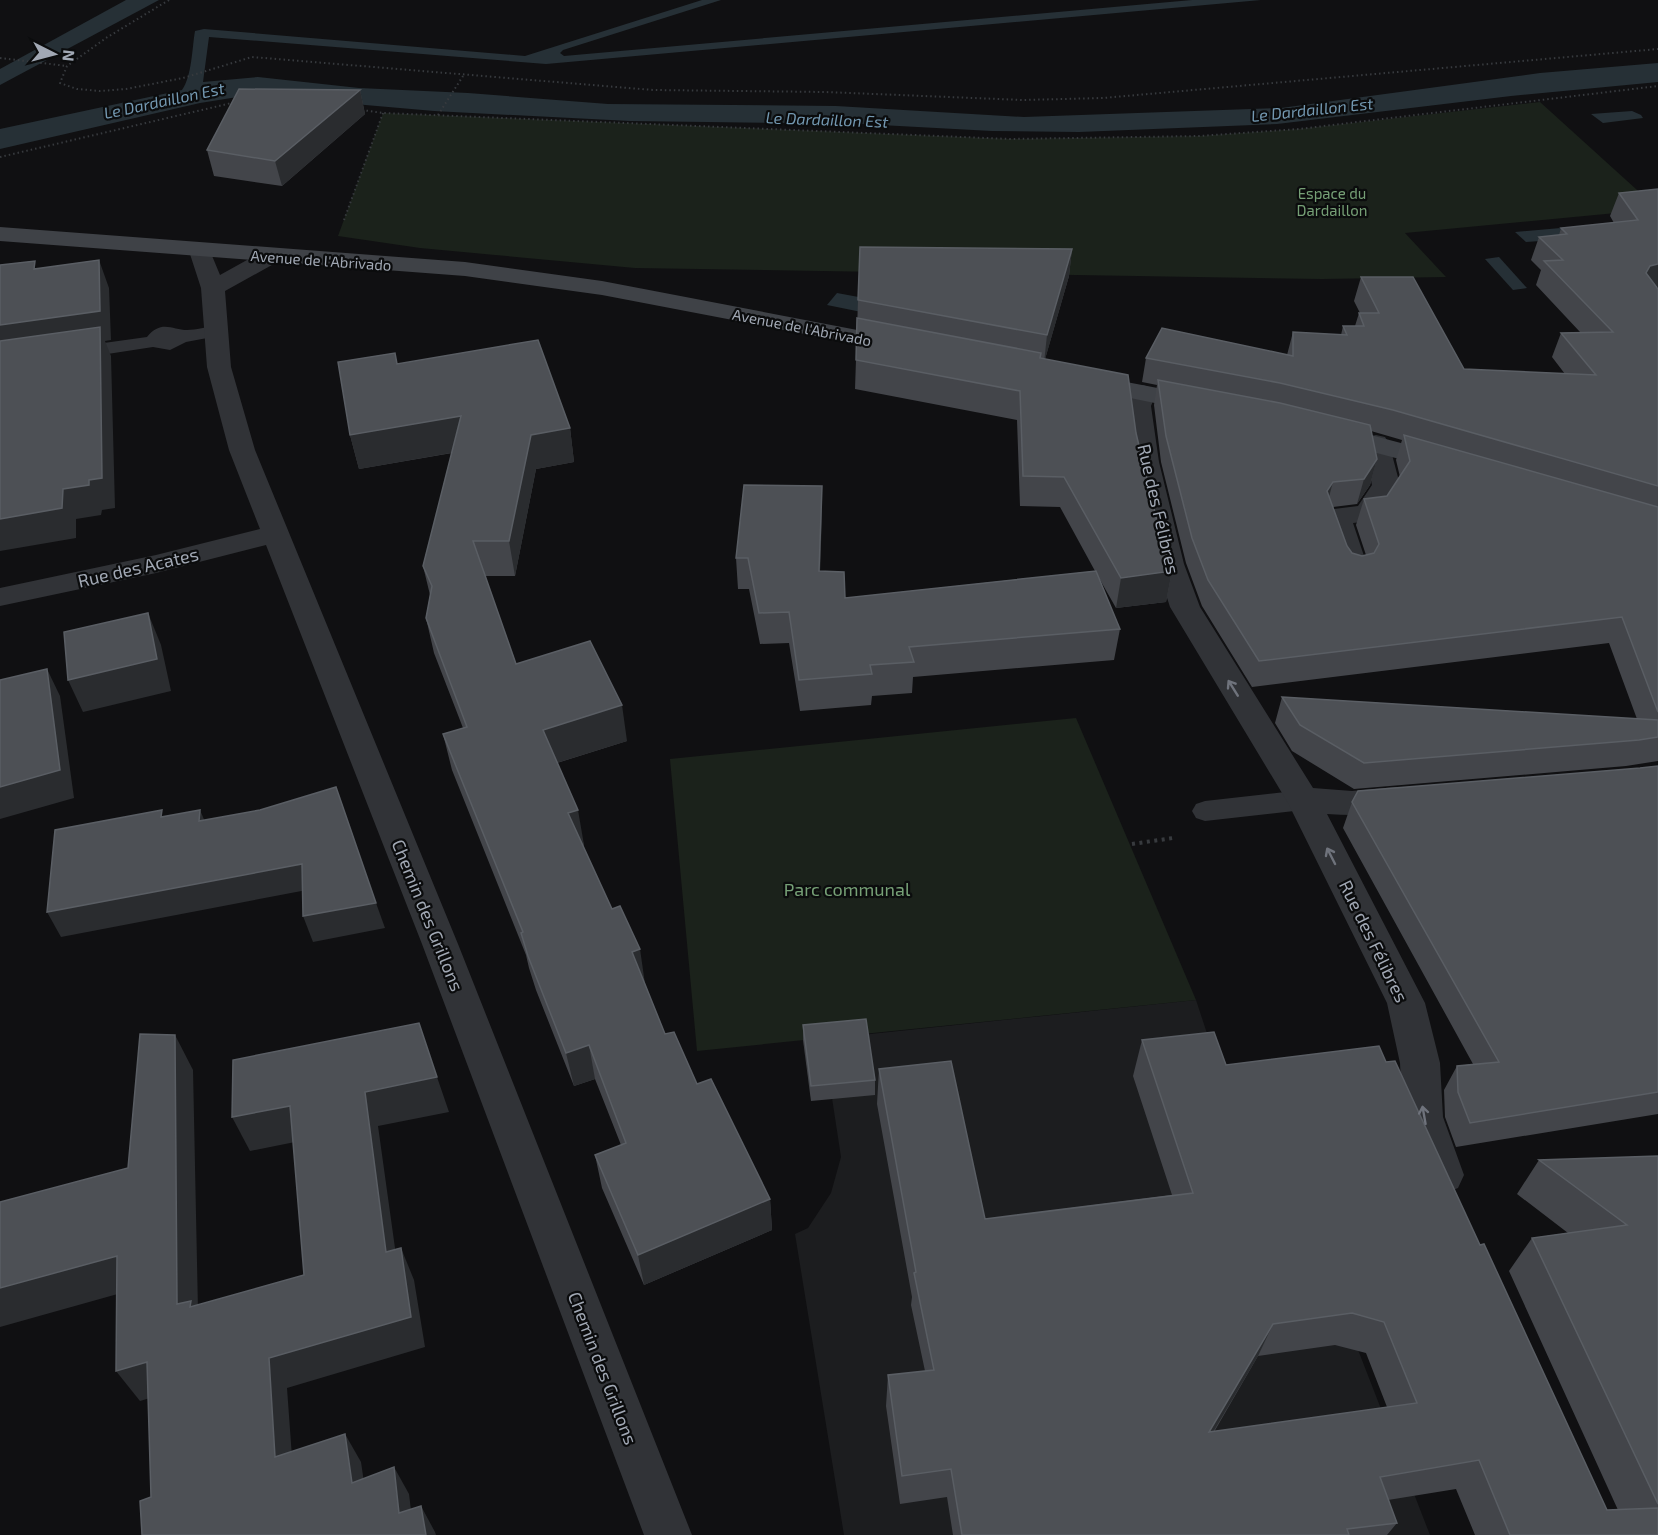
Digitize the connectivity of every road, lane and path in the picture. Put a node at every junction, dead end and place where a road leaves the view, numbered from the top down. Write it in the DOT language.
graph roads {
  1 [pos="169,0"];
  2 [pos="1658,49"];
  3 [pos="0,58"];
  4 [pos="67,66"];
  5 [pos="463,76"];
  6 [pos="1658,86"];
  7 [pos="245,100"];
  8 [pos="360,110"];
  9 [pos="383,113"];
  10 [pos="437,116"];
  11 [pos="0,157"];
  12 [pos="0,234"];
  13 [pos="200,251"];
  14 [pos="271,256"];
  15 [pos="327,260"];
  16 [pos="213,288"];
  17 [pos="216,331"];
  18 [pos="916,349"];
  19 [pos="55,356"];
  20 [pos="1066,378"];
  21 [pos="1143,393"];
  22 [pos="1220,408"];
  23 [pos="1308,427"];
  24 [pos="1376,443"];
  25 [pos="1468,470"];
  26 [pos="275,534"];
  27 [pos="1355,570"];
  28 [pos="0,597"];
  29 [pos="1423,797"];
  30 [pos="1303,800"];
  31 [pos="1205,811"];
  32 [pos="1456,1206"];
  33 [pos="668,1535"];
  1 -- 4 [label="path"];
  2 -- 5 [label="path"];
  3 -- 4 [label="path"];
  4 -- 5 [label="path"];
  5 -- 10 [label="path"];
  6 -- 10 [label="path"];
  7 -- 11 [label="path"];
  8 -- 9 [label="path"];
  9 -- 10 [label="path"];
  9 -- 15 [label="path"];
  12 -- 13 [label="main road, Avenue de l'Abrivado"];
  13 -- 14 [label="main road, Avenue de l'Abrivado"];
  13 -- 16 [label="street, Chemin des Grillons"];
  14 -- 15 [label="main road, Avenue de l'Abrivado"];
  14 -- 16 [label="street"];
  15 -- 18 [label="main road, Avenue de l'Abrivado"];
  16 -- 17 [label="street, Chemin des Grillons"];
  17 -- 19 [label="lane"];
  17 -- 26 [label="street, Chemin des Grillons"];
  20 -- 21 [label="main road"];
  21 -- 22 [label="main road"];
  30 -- 21 [label="street, Rue des Félibres, one-way"];
  23 -- 24 [label="main road"];
  24 -- 25 [label="main road"];
  24 -- 27 [label="street"];
  26 -- 28 [label="street, Rue des Acates"];
  26 -- 33 [label="street, Chemin des Grillons"];
  29 -- 30 [label="street"];
  30 -- 31 [label="lane"];
  32 -- 30 [label="street, Rue des Félibres, one-way"];
}
